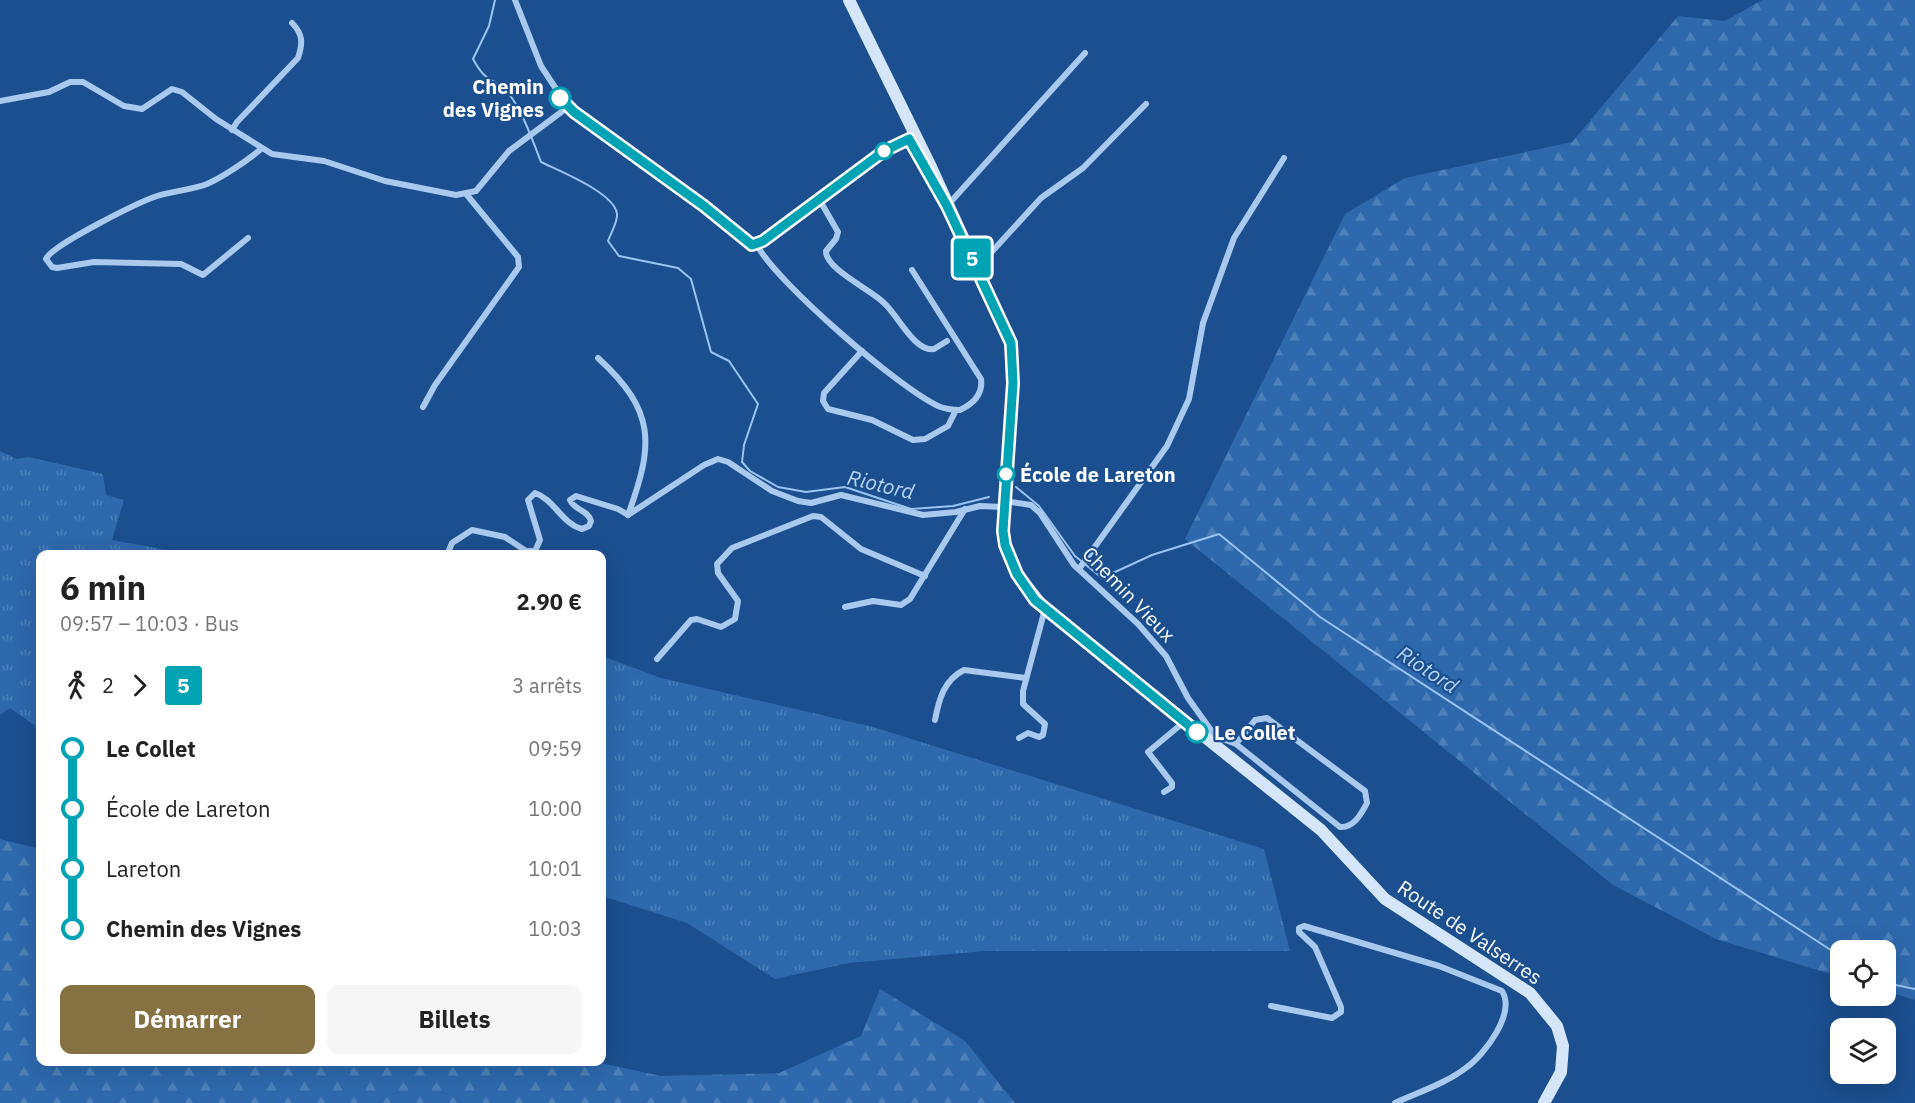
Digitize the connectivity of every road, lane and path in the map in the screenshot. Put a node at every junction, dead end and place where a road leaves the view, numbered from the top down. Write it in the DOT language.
graph roads {
  1 [pos="515,0"];
  2 [pos="849,0"];
  3 [pos="292,22"];
  4 [pos="1085,53"];
  5 [pos="0,101"];
  6 [pos="1146,104"];
  7 [pos="568,107"];
  8 [pos="232,130"];
  9 [pos="911,134"];
  10 [pos="261,149"];
  11 [pos="1284,158"];
  12 [pos="467,195"];
  13 [pos="819,199"];
  14 [pos="947,206"];
  15 [pos="248,238"];
  16 [pos="757,245"];
  17 [pos="975,264"];
  18 [pos="912,270"];
  19 [pos="947,341"];
  20 [pos="862,351"];
  21 [pos="598,358"];
  22 [pos="423,407"];
  23 [pos="956,410"];
  24 [pos="1003,504"];
  25 [pos="965,509"];
  26 [pos="628,515"];
  27 [pos="449,550"];
  28 [pos="524,550"];
  29 [pos="535,550"];
  30 [pos="1081,566"];
  31 [pos="925,576"];
  32 [pos="845,607"];
  33 [pos="1045,609"];
  34 [pos="657,659"];
  35 [pos="1026,678"];
  36 [pos="935,720"];
  37 [pos="1184,722"];
  38 [pos="1209,736"];
  39 [pos="1019,738"];
  40 [pos="1236,744"];
  41 [pos="1221,745"];
  42 [pos="1164,792"];
  43 [pos="1271,1006"];
  44 [pos="1395,1103"];
  45 [pos="1544,1103"];
  1 -- 7 [label="street"];
  2 -- 9 [label="street"];
  3 -- 8 [label="street"];
  4 -- 14 [label="street"];
  5 -- 8 [label="street"];
  6 -- 17 [label="street"];
  7 -- 12 [label="street"];
  7 -- 16 [label="street"];
  8 -- 10 [label="street"];
  9 -- 13 [label="street"];
  9 -- 14 [label="street"];
  9 -- 14 [label="street"];
  10 -- 12 [label="street"];
  10 -- 15 [label="street"];
  11 -- 30 [label="street"];
  12 -- 22 [label="street"];
  13 -- 16 [label="street"];
  13 -- 19 [label="street"];
  14 -- 17 [label="street, Route de Valserres"];
  16 -- 20 [label="street"];
  17 -- 24 [label="street, Route de Valserres"];
  18 -- 23 [label="street"];
  20 -- 23 [label="street"];
  20 -- 23 [label="street"];
  21 -- 26 [label="street"];
  24 -- 25 [label="street, Chemin Vieux"];
  24 -- 30 [label="street, Chemin Vieux"];
  24 -- 33 [label="street, Route de Valserres"];
  25 -- 26 [label="street, Chemin Vieux"];
  25 -- 31 [label="street"];
  26 -- 29 [label="street"];
  27 -- 28 [label="street"];
  30 -- 38 [label="street, Chemin Vieux"];
  31 -- 32 [label="street"];
  31 -- 34 [label="street"];
  33 -- 35 [label="street"];
  33 -- 37 [label="street, Route de Valserres"];
  35 -- 36 [label="street"];
  35 -- 39 [label="street"];
  37 -- 38 [label="street, Route de Valserres"];
  37 -- 42 [label="street"];
  38 -- 41 [label="street, Route de Valserres"];
  40 -- 40 [label="street"];
  40 -- 41 [label="street"];
  41 -- 45 [label="street, Route de Valserres"];
  43 -- 44 [label="street"];
}
